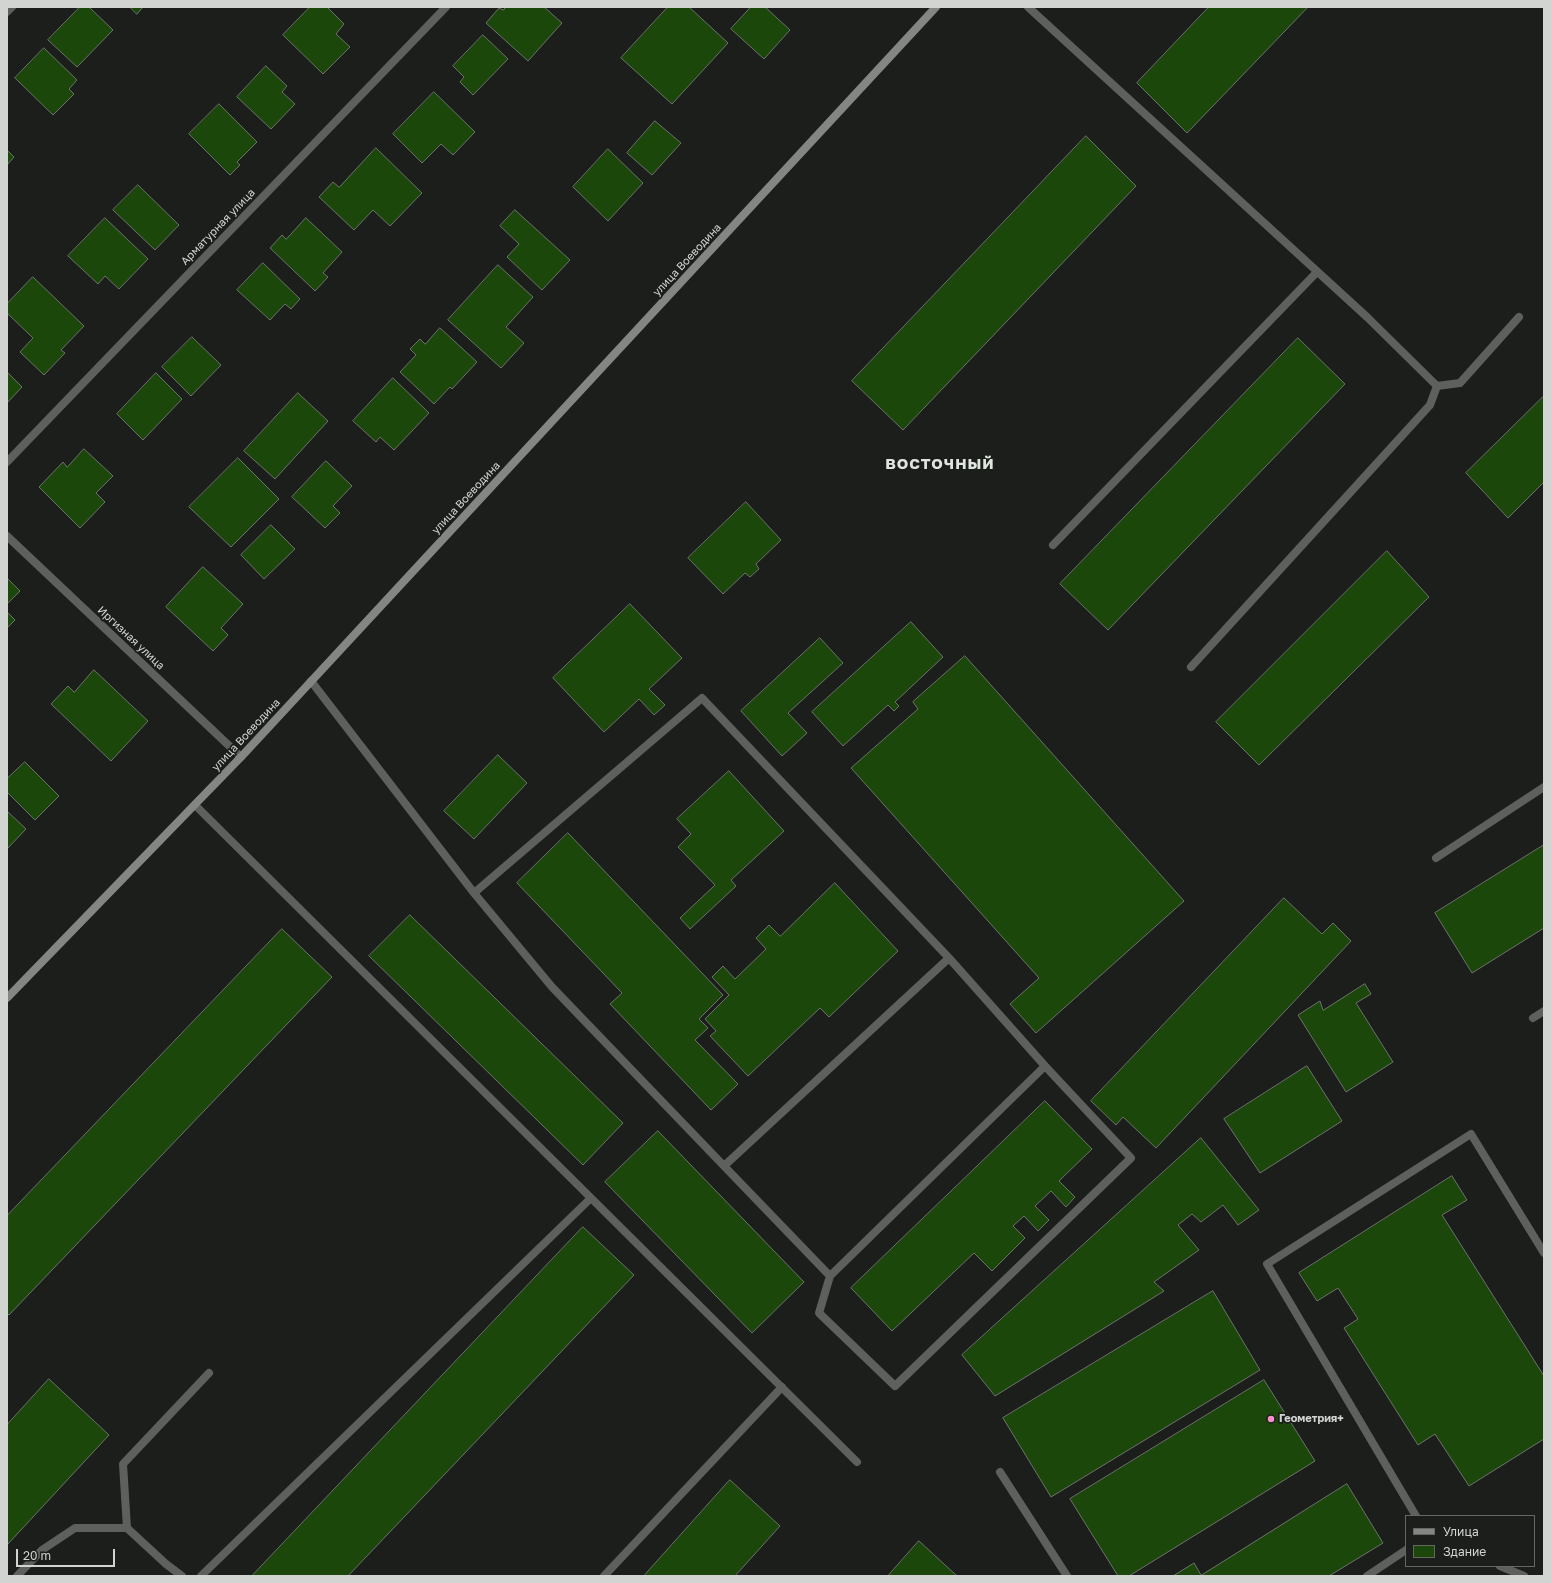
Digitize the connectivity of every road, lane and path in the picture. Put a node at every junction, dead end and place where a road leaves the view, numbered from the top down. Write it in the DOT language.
graph roads {
  1 [pos="12,7"];
  2 [pos="446,7"];
  3 [pos="936,7"];
  4 [pos="1028,7"];
  5 [pos="7,12"];
  6 [pos="1317,272"];
  7 [pos="1518,316"];
  8 [pos="1437,386"];
  9 [pos="7,462"];
  10 [pos="7,536"];
  11 [pos="1053,545"];
  12 [pos="1191,667"];
  13 [pos="311,681"];
  14 [pos="241,757"];
  15 [pos="1544,787"];
  16 [pos="195,805"];
  17 [pos="1436,858"];
  18 [pos="474,893"];
  19 [pos="949,958"];
  20 [pos="7,998"];
  21 [pos="1544,1011"];
  22 [pos="1533,1018"];
  23 [pos="1045,1066"];
  24 [pos="724,1166"];
  25 [pos="591,1198"];
  26 [pos="1544,1253"];
  27 [pos="830,1276"];
  28 [pos="209,1373"];
  29 [pos="782,1387"];
  30 [pos="858,1462"];
  31 [pos="1000,1472"];
  32 [pos="1415,1515"];
  33 [pos="127,1528"];
  34 [pos="1405,1551"];
  35 [pos="1502,1567"];
  36 [pos="17,1576"];
  37 [pos="182,1576"];
  38 [pos="201,1576"];
  39 [pos="604,1576"];
  40 [pos="1066,1576"];
  41 [pos="1367,1576"];
  42 [pos="1524,1576"];
  1 -- 5 [label="street"];
  2 -- 9 [label="street, Арматурная улица"];
  3 -- 13 [label="street, улица Воеводина"];
  4 -- 6 [label="street"];
  6 -- 8 [label="street"];
  6 -- 11 [label="street"];
  7 -- 8 [label="street"];
  8 -- 12 [label="street"];
  10 -- 14 [label="street, Иргизная улица"];
  13 -- 14 [label="street, улица Воеводина"];
  13 -- 18 [label="street"];
  14 -- 16 [label="street, улица Воеводина"];
  15 -- 17 [label="street"];
  16 -- 20 [label="street, улица Воеводина"];
  16 -- 25 [label="street"];
  18 -- 19 [label="street"];
  18 -- 24 [label="street"];
  19 -- 23 [label="street"];
  19 -- 24 [label="street"];
  21 -- 22 [label="street"];
  23 -- 27 [label="street"];
  23 -- 27 [label="street"];
  24 -- 27 [label="street"];
  25 -- 29 [label="street"];
  25 -- 38 [label="street"];
  26 -- 32 [label="street"];
  28 -- 33 [label="street"];
  29 -- 30 [label="street"];
  29 -- 39 [label="street"];
  31 -- 40 [label="street"];
  33 -- 36 [label="street"];
  33 -- 37 [label="street"];
  34 -- 41 [label="street"];
  35 -- 42 [label="street"];
}
